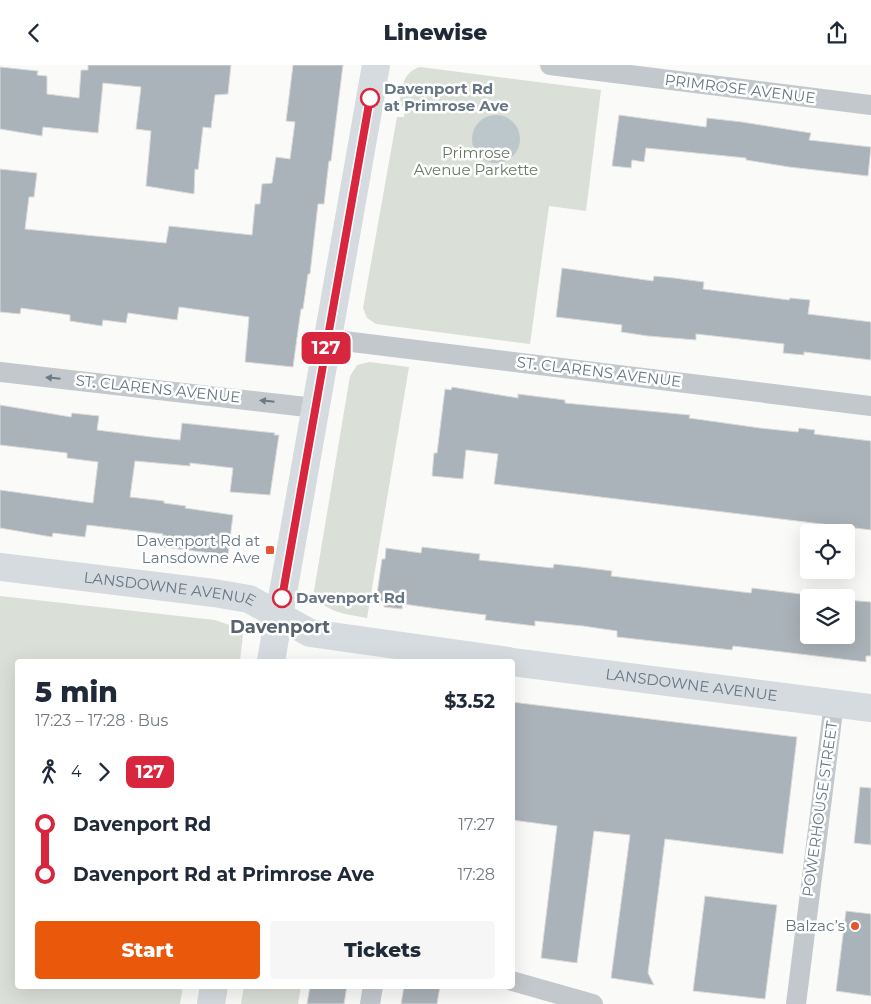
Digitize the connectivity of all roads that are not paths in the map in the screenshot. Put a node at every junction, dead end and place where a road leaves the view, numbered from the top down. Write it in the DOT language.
graph roads {
  1 [pos="376,65"];
  2 [pos="550,65"];
  3 [pos="871,105"];
  4 [pos="328,339"];
  5 [pos="0,372"];
  6 [pos="871,406"];
  7 [pos="315,408"];
  8 [pos="0,567"];
  9 [pos="279,616"];
  10 [pos="271,659"];
  11 [pos="497,659"];
  12 [pos="515,662"];
  13 [pos="834,703"];
  14 [pos="871,708"];
  15 [pos="515,983"];
  16 [pos="214,989"];
  17 [pos="372,989"];
  18 [pos="541,997"];
  19 [pos="211,1004"];
  20 [pos="370,1004"];
  21 [pos="593,1004"];
  22 [pos="796,1004"];
  1 -- 4 [label="street"];
  2 -- 3 [label="street, PRIMROSE AVENUE"];
  4 -- 6 [label="street, ST. CLARENS AVENUE"];
  4 -- 7 [label="street"];
  7 -- 5 [label="street, ST. CLARENS AVENUE, one-way"];
  7 -- 9 [label="street"];
  8 -- 9 [label="street, LANSDOWNE AVENUE"];
  9 -- 10 [label="street"];
  9 -- 11 [label="street, LANSDOWNE AVENUE"];
  12 -- 13 [label="street, LANSDOWNE AVENUE"];
  13 -- 14 [label="street, LANSDOWNE AVENUE"];
  13 -- 22 [label="street, POWERHOUSE STREET"];
  15 -- 18 [label="street"];
  16 -- 19 [label="street"];
  17 -- 20 [label="street"];
  18 -- 21 [label="street"];
}
